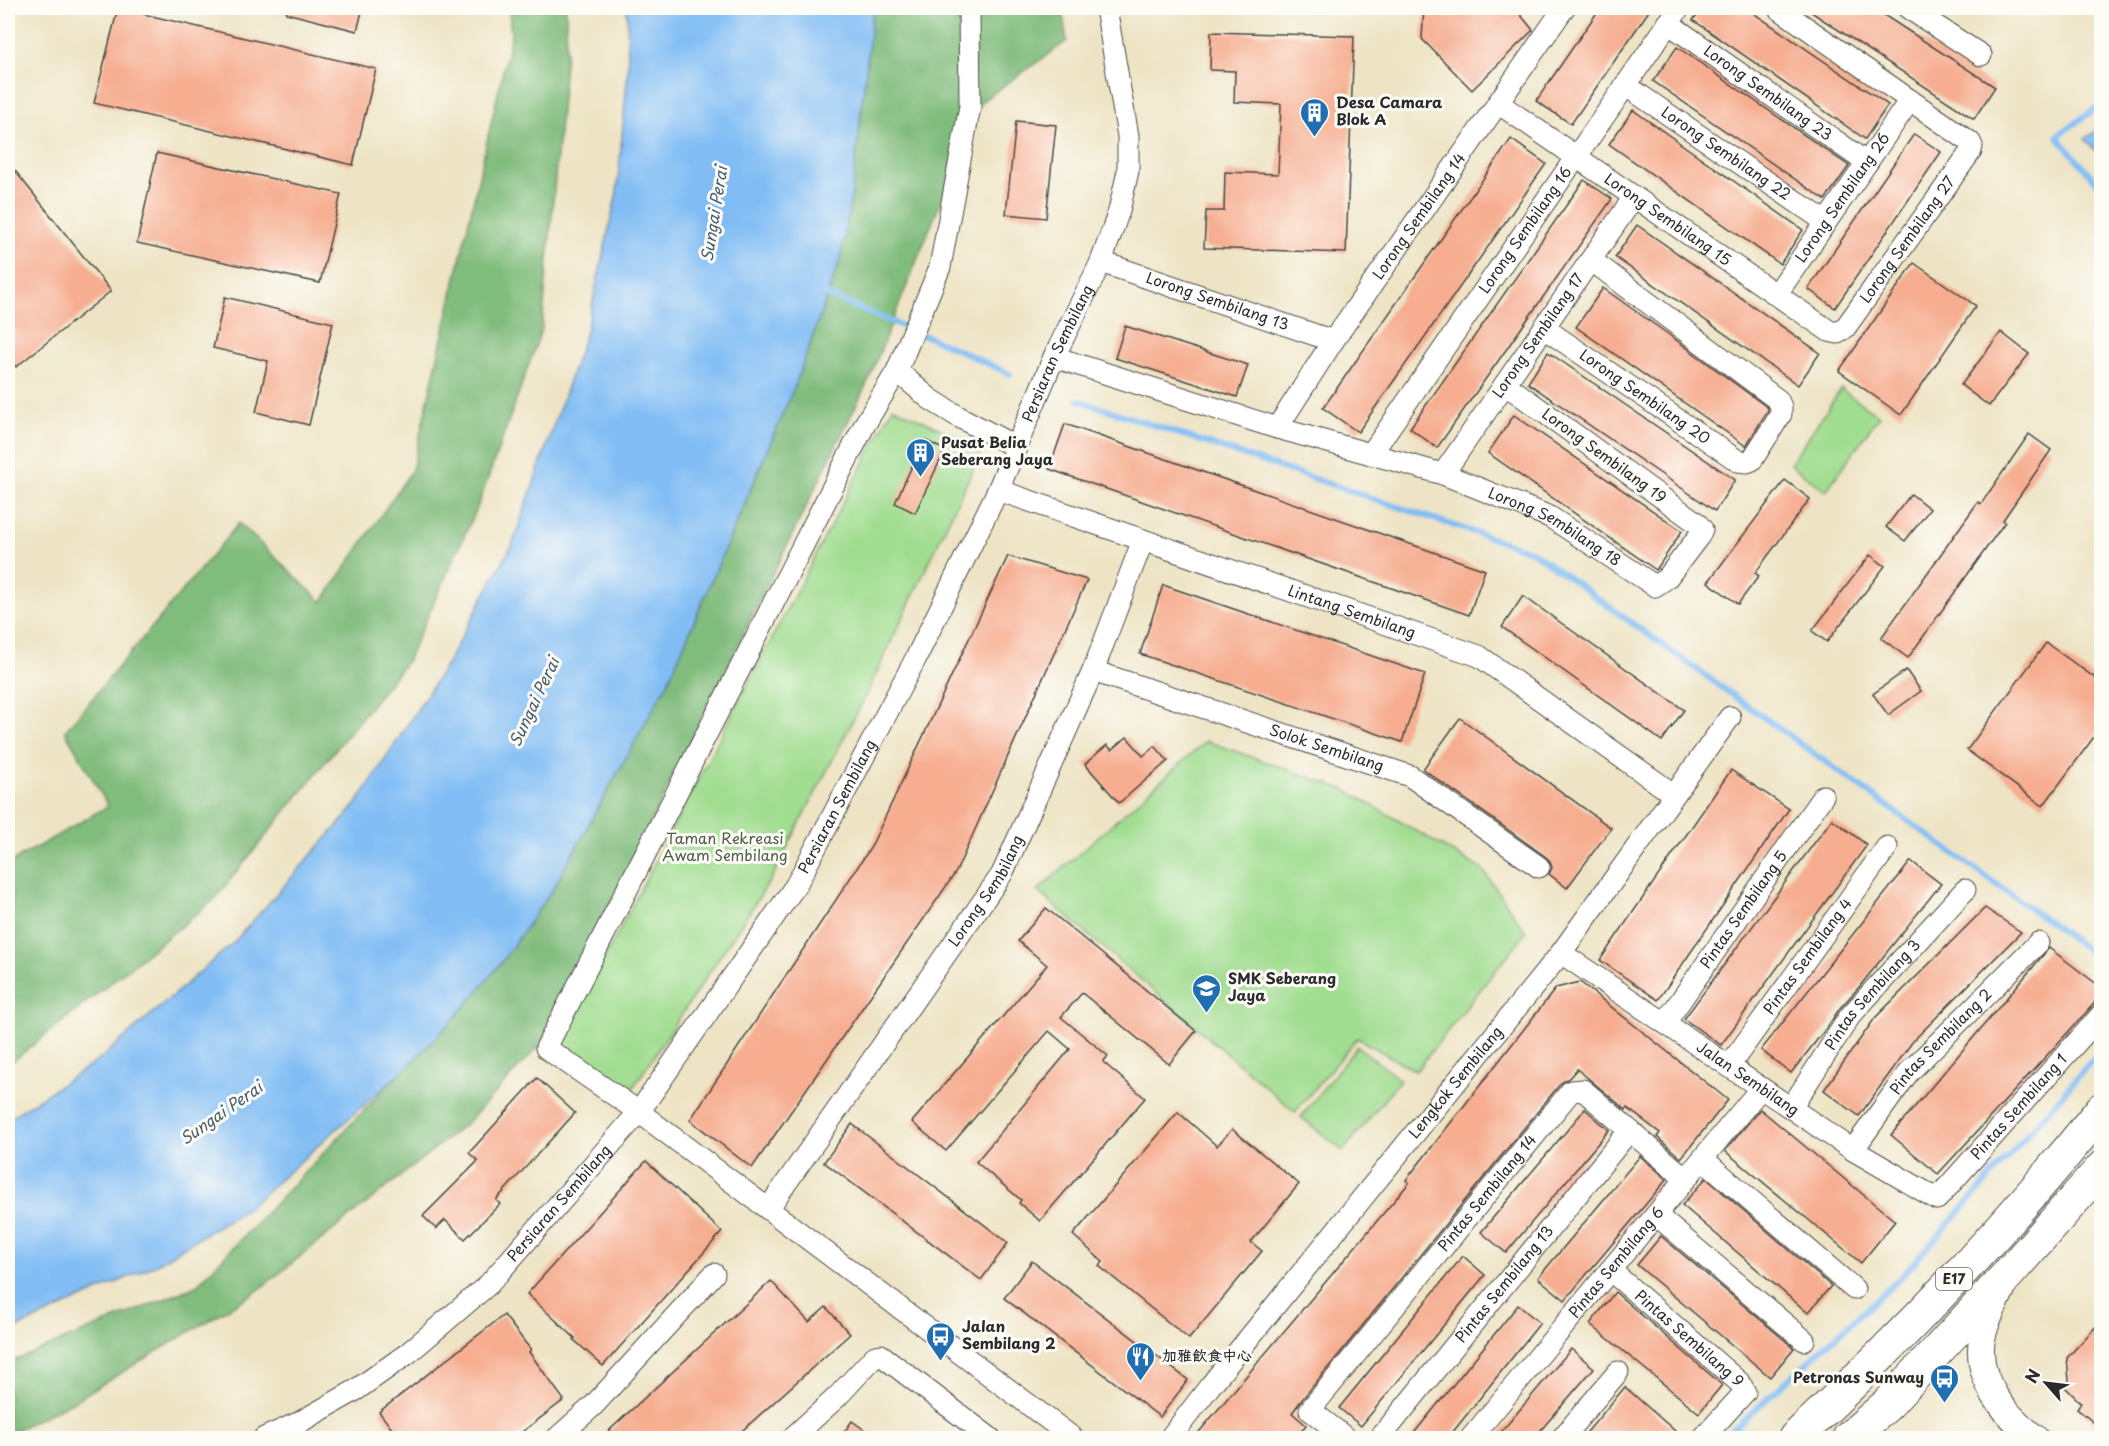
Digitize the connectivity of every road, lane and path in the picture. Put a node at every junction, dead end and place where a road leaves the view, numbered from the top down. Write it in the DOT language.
graph roads {
  1 [pos="969,8"];
  2 [pos="1106,8"];
  3 [pos="1564,8"];
  4 [pos="1778,8"];
  5 [pos="1908,8"];
  6 [pos="1674,15"];
  7 [pos="1981,55"];
  8 [pos="1625,85"];
  9 [pos="1910,100"];
  10 [pos="1498,103"];
  11 [pos="1576,157"];
  12 [pos="1867,163"];
  13 [pos="1634,197"];
  14 [pos="1827,222"];
  15 [pos="1591,261"];
  16 [pos="1101,262"];
  17 [pos="1776,295"];
  18 [pos="1544,328"];
  19 [pos="1838,333"];
  20 [pos="1334,341"];
  21 [pos="1054,357"];
  22 [pos="897,371"];
  23 [pos="1505,384"];
  24 [pos="1277,428"];
  25 [pos="1016,447"];
  26 [pos="1371,454"];
  27 [pos="1443,474"];
  28 [pos="998,490"];
  29 [pos="1143,540"];
  30 [pos="1661,583"];
  31 [pos="1093,671"];
  32 [pos="1730,717"];
  33 [pos="1673,794"];
  34 [pos="1823,795"];
  35 [pos="1887,847"];
  36 [pos="1539,867"];
  37 [pos="1965,890"];
  38 [pos="2038,943"];
  39 [pos="1561,953"];
  40 [pos="2102,1014"];
  41 [pos="1665,1023"];
  42 [pos="1729,1066"];
  43 [pos="1761,1088"];
  44 [pos="1791,1108"];
  45 [pos="2102,1109"];
  46 [pos="639,1112"];
  47 [pos="1629,1131"];
  48 [pos="1853,1149"];
  49 [pos="1703,1159"];
  50 [pos="2102,1168"];
  51 [pos="1686,1179"];
  52 [pos="1937,1199"];
  53 [pos="768,1209"];
  54 [pos="1656,1215"];
  55 [pos="1610,1270"];
  56 [pos="2009,1273"];
  57 [pos="714,1274"];
  58 [pos="1854,1289"];
  59 [pos="1804,1340"];
  60 [pos="1618,1372"];
  61 [pos="264,1438"];
  62 [pos="558,1438"];
  63 [pos="792,1438"];
  64 [pos="990,1438"];
  65 [pos="1073,1438"];
  66 [pos="1170,1438"];
  67 [pos="1346,1438"];
  68 [pos="1380,1438"];
  69 [pos="1471,1438"];
  70 [pos="1562,1438"];
  71 [pos="1703,1438"];
  72 [pos="1795,1438"];
  73 [pos="1849,1438"];
  74 [pos="2035,1438"];
  1 -- 22 [label="street"];
  2 -- 16 [label="street, Persiaran Sembilang"];
  3 -- 10 [label="street, Lorong Sembilang 14"];
  4 -- 9 [label="street"];
  5 -- 7 [label="street"];
  6 -- 8 [label="street, Lorong Sembilang 16"];
  6 -- 12 [label="street, Lorong Sembilang 23"];
  8 -- 11 [label="street, Lorong Sembilang 16"];
  8 -- 14 [label="street, Lorong Sembilang 22"];
  9 -- 12 [label="street, Lorong Sembilang 26"];
  9 -- 19 [label="street, Lorong Sembilang 27"];
  10 -- 11 [label="street, Lorong Sembilang 15"];
  10 -- 20 [label="street, Lorong Sembilang 14"];
  11 -- 13 [label="street, Lorong Sembilang 15"];
  11 -- 26 [label="street, Lorong Sembilang 16"];
  12 -- 14 [label="street, Lorong Sembilang 26"];
  13 -- 15 [label="street, Lorong Sembilang 17"];
  13 -- 17 [label="street, Lorong Sembilang 15"];
  14 -- 17 [label="street, Lorong Sembilang 26"];
  15 -- 18 [label="street, Lorong Sembilang 17"];
  15 -- 18 [label="street, Lorong Sembilang 20"];
  16 -- 20 [label="street, Lorong Sembilang 13"];
  16 -- 21 [label="street, Persiaran Sembilang"];
  17 -- 19 [label="street, Lorong Sembilang 15"];
  18 -- 23 [label="street, Lorong Sembilang 17"];
  20 -- 24 [label="street, Lorong Sembilang 14"];
  21 -- 24 [label="street"];
  21 -- 25 [label="street, Persiaran Sembilang"];
  22 -- 25 [label="street"];
  22 -- 46 [label="street"];
  23 -- 27 [label="street, Lorong Sembilang 17"];
  23 -- 30 [label="street, Lorong Sembilang 19"];
  24 -- 26 [label="street"];
  25 -- 28 [label="street, Persiaran Sembilang"];
  26 -- 27 [label="street"];
  27 -- 30 [label="street, Lorong Sembilang 18"];
  28 -- 29 [label="street, Lintang Sembilang"];
  28 -- 46 [label="street, Persiaran Sembilang"];
  29 -- 31 [label="street, Lorong Sembilang"];
  29 -- 33 [label="street, Lintang Sembilang"];
  31 -- 36 [label="street, Solok Sembilang"];
  31 -- 53 [label="street, Lorong Sembilang"];
  32 -- 33 [label="street, Lengkok Sembilang"];
  33 -- 39 [label="street, Lengkok Sembilang"];
  34 -- 41 [label="street, Pintas Sembilang 5"];
  35 -- 42 [label="street, Pintas Sembilang 4"];
  37 -- 44 [label="street, Pintas Sembilang 3"];
  38 -- 48 [label="street, Pintas Sembilang 2"];
  39 -- 41 [label="street, Jalan Sembilang"];
  39 -- 66 [label="street, Lengkok Sembilang"];
  40 -- 52 [label="street, Pintas Sembilang 1"];
  41 -- 42 [label="street, Jalan Sembilang"];
  42 -- 43 [label="street, Jalan Sembilang"];
  43 -- 44 [label="street, Jalan Sembilang"];
  43 -- 49 [label="street, Pintas Sembilang 6"];
  44 -- 48 [label="street, Jalan Sembilang"];
  45 -- 72 [label="highway, E17"];
  46 -- 53 [label="street"];
  46 -- 61 [label="street, Persiaran Sembilang"];
  47 -- 51 [label="street, Pintas Sembilang 14"];
  47 -- 67 [label="street, Pintas Sembilang 14"];
  47 -- 68 [label="street, Pintas Sembilang 13"];
  48 -- 52 [label="street, Jalan Sembilang"];
  49 -- 51 [label="street, Pintas Sembilang 6"];
  49 -- 58 [label="street"];
  50 -- 56 [label="highway, E17"];
  51 -- 54 [label="street, Pintas Sembilang 6"];
  53 -- 65 [label="street"];
  54 -- 55 [label="street, Pintas Sembilang 6"];
  54 -- 59 [label="street"];
  55 -- 69 [label="street, Pintas Sembilang 6"];
  55 -- 71 [label="street, Pintas Sembilang 9"];
  56 -- 73 [label="highway, E17"];
  56 -- 74 [label="street"];
  57 -- 62 [label="street"];
  60 -- 70 [label="street"];
  63 -- 64 [label="street"];
}
